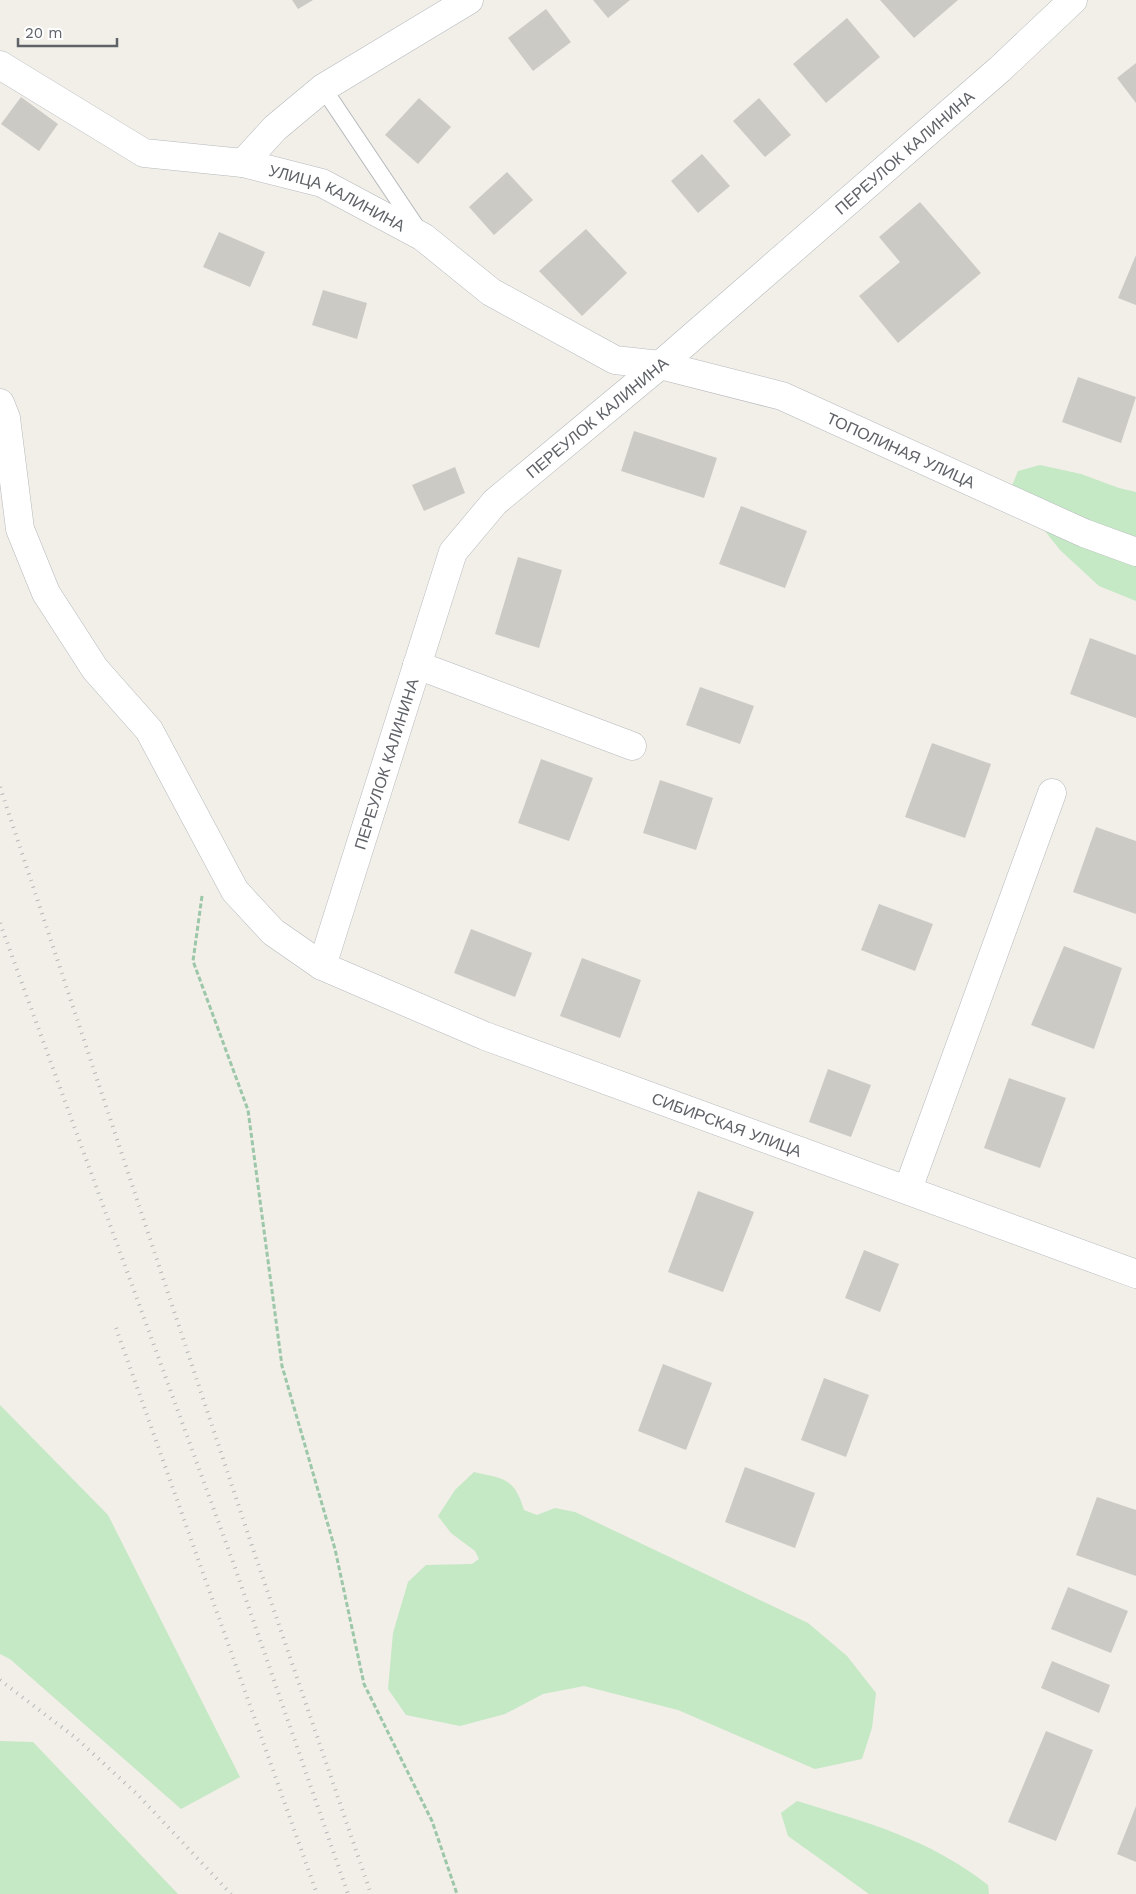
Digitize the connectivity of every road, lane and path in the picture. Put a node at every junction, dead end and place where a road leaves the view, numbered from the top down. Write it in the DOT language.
graph roads {
  1 [pos="469,0"];
  2 [pos="1073,0"];
  3 [pos="0,65"];
  4 [pos="323,88"];
  5 [pos="243,163"];
  6 [pos="423,237"];
  7 [pos="660,365"];
  8 [pos="0,403"];
  9 [pos="1136,552"];
  10 [pos="416,665"];
  11 [pos="632,746"];
  12 [pos="1052,793"];
  13 [pos="202,894"];
  14 [pos="322,966"];
  15 [pos="908,1189"];
  16 [pos="1136,1274"];
  17 [pos="457,1894"];
  1 -- 4 [label="street"];
  2 -- 7 [label="street, ПЕРЕУЛОК КАЛИНИНА"];
  3 -- 5 [label="street, УЛИЦА КАЛИНИНА"];
  4 -- 5 [label="street"];
  4 -- 6 [label="lane"];
  5 -- 6 [label="street, УЛИЦА КАЛИНИНА"];
  6 -- 7 [label="street, УЛИЦА КАЛИНИНА"];
  7 -- 9 [label="street, ТОПОЛИНАЯ УЛИЦА"];
  7 -- 10 [label="street, ПЕРЕУЛОК КАЛИНИНА"];
  8 -- 14 [label="street, СИБИРСКАЯ УЛИЦА"];
  10 -- 11 [label="street"];
  10 -- 14 [label="street, ПЕРЕУЛОК КАЛИНИНА"];
  12 -- 15 [label="street"];
  13 -- 17 [label="path"];
  14 -- 15 [label="street, СИБИРСКАЯ УЛИЦА"];
  15 -- 16 [label="street, СИБИРСКАЯ УЛИЦА"];
}
